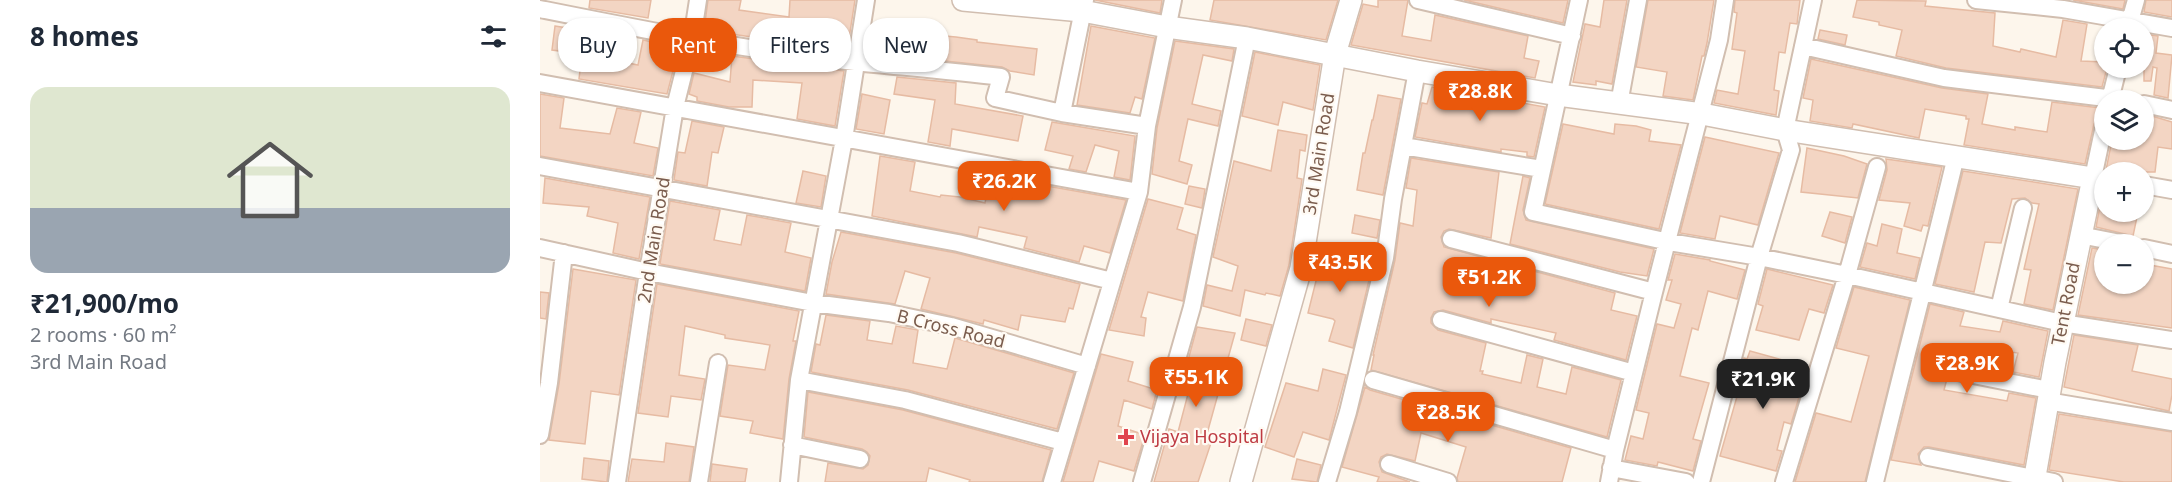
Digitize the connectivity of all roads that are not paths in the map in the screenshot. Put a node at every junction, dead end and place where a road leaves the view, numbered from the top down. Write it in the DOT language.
graph roads {
  1 [pos="698,0"];
  2 [pos="866,0"];
  3 [pos="963,0"];
  4 [pos="1173,0"];
  5 [pos="1351,0"];
  6 [pos="1418,0"];
  7 [pos="1579,0"];
  8 [pos="1638,0"];
  9 [pos="1725,0"];
  10 [pos="1813,0"];
  11 [pos="1986,0"];
  12 [pos="2136,0"];
  13 [pos="1004,2"];
  14 [pos="2064,4"];
  15 [pos="1083,5"];
  16 [pos="540,9"];
  17 [pos="695,18"];
  18 [pos="2107,18"];
  19 [pos="2131,18"];
  20 [pos="1167,27"];
  21 [pos="2154,27"];
  22 [pos="2172,28"];
  23 [pos="649,31"];
  24 [pos="1572,36"];
  25 [pos="1247,38"];
  26 [pos="737,45"];
  27 [pos="1803,46"];
  28 [pos="1335,54"];
  29 [pos="855,62"];
  30 [pos="1417,71"];
  31 [pos="684,72"];
  32 [pos="540,83"];
  33 [pos="1558,95"];
  34 [pos="2094,97"];
  35 [pos="1619,104"];
  36 [pos="2154,106"];
  37 [pos="675,107"];
  38 [pos="2172,110"];
  39 [pos="1062,113"];
  40 [pos="1702,114"];
  41 [pos="1148,126"];
  42 [pos="1785,130"];
  43 [pos="844,139"];
  44 [pos="1403,146"];
  45 [pos="1956,156"];
  46 [pos="540,166"];
  47 [pos="1877,167"];
  48 [pos="1542,168"];
  49 [pos="2094,178"];
  50 [pos="663,187"];
  51 [pos="2154,187"];
  52 [pos="2172,190"];
  53 [pos="1139,192"];
  54 [pos="2094,194"];
  55 [pos="2023,208"];
  56 [pos="829,218"];
  57 [pos="2080,235"];
  58 [pos="2094,238"];
  59 [pos="1451,239"];
  60 [pos="1668,242"];
  61 [pos="540,248"];
  62 [pos="2154,250"];
  63 [pos="564,253"];
  64 [pos="2172,254"];
  65 [pos="1759,257"];
  66 [pos="648,272"];
  67 [pos="1847,275"];
  68 [pos="1112,281"];
  69 [pos="1654,292"];
  70 [pos="1924,292"];
  71 [pos="813,303"];
  72 [pos="1998,309"];
  73 [pos="1441,320"];
  74 [pos="2062,323"];
  75 [pos="2172,340"];
  76 [pos="718,363"];
  77 [pos="1088,366"];
  78 [pos="1958,372"];
  79 [pos="1634,373"];
  80 [pos="799,380"];
  81 [pos="1373,380"];
  82 [pos="2048,395"];
  83 [pos="2172,422"];
  84 [pos="540,435"];
  85 [pos="1063,442"];
  86 [pos="792,445"];
  87 [pos="1615,450"];
  88 [pos="1928,457"];
  89 [pos="860,459"];
  90 [pos="1389,464"];
  91 [pos="1610,475"];
  92 [pos="2041,481"];
  93 [pos="617,482"];
  94 [pos="699,482"];
  95 [pos="789,482"];
  96 [pos="1052,482"];
  97 [pos="1142,482"];
  98 [pos="1241,482"];
  99 [pos="1327,482"];
  100 [pos="1448,482"];
  101 [pos="1686,482"];
  102 [pos="1701,482"];
  103 [pos="1784,482"];
  104 [pos="1875,482"];
  1 -- 17 [label="street, 2nd Main Road"];
  2 -- 29 [label="street"];
  3 -- 13 [label="street"];
  4 -- 20 [label="street"];
  5 -- 28 [label="street, 3rd Main Road"];
  6 -- 24 [label="street"];
  7 -- 24 [label="street"];
  8 -- 35 [label="street"];
  9 -- 40 [label="street"];
  10 -- 27 [label="street"];
  11 -- 14 [label="street"];
  12 -- 19 [label="street"];
  13 -- 15 [label="street"];
  14 -- 18 [label="street"];
  15 -- 20 [label="street"];
  15 -- 39 [label="street"];
  16 -- 23 [label="street"];
  20 -- 25 [label="street"];
  20 -- 41 [label="street"];
  21 -- 22 [label="street"];
  24 -- 33 [label="street"];
  25 -- 28 [label="street"];
  25 -- 97 [label="street"];
  26 -- 29 [label="street"];
  27 -- 34 [label="street"];
  27 -- 42 [label="street"];
  28 -- 30 [label="street"];
  28 -- 98 [label="street, 3rd Main Road"];
  29 -- 39 [label="street"];
  29 -- 43 [label="street"];
  30 -- 33 [label="street"];
  30 -- 44 [label="street"];
  31 -- 37 [label="street, 2nd Main Road"];
  32 -- 37 [label="street"];
  33 -- 35 [label="street"];
  33 -- 48 [label="street"];
  35 -- 40 [label="street"];
  36 -- 38 [label="street"];
  37 -- 43 [label="street"];
  37 -- 50 [label="street, 2nd Main Road"];
  39 -- 41 [label="street"];
  40 -- 42 [label="street"];
  40 -- 60 [label="street"];
  41 -- 53 [label="street"];
  42 -- 45 [label="street"];
  42 -- 65 [label="street"];
  43 -- 53 [label="street"];
  43 -- 56 [label="street"];
  44 -- 48 [label="street"];
  44 -- 99 [label="street"];
  45 -- 49 [label="street"];
  45 -- 70 [label="street"];
  46 -- 50 [label="street"];
  47 -- 67 [label="street"];
  48 -- 60 [label="street"];
  50 -- 56 [label="street"];
  50 -- 66 [label="street, 2nd Main Road"];
  51 -- 52 [label="street"];
  53 -- 68 [label="street"];
  54 -- 57 [label="street, Tent Road"];
  55 -- 72 [label="street"];
  56 -- 68 [label="street"];
  56 -- 71 [label="street"];
  57 -- 58 [label="street"];
  57 -- 74 [label="street, Tent Road"];
  59 -- 69 [label="street"];
  60 -- 65 [label="street"];
  60 -- 69 [label="street"];
  61 -- 63 [label="street, B Cross Road"];
  62 -- 64 [label="street"];
  63 -- 66 [label="street, B Cross Road"];
  63 -- 84 [label="street"];
  65 -- 67 [label="street"];
  65 -- 102 [label="street"];
  66 -- 71 [label="street, B Cross Road"];
  66 -- 93 [label="street, 2nd Main Road"];
  67 -- 70 [label="street"];
  67 -- 103 [label="street"];
  68 -- 77 [label="street"];
  69 -- 79 [label="street"];
  70 -- 72 [label="street"];
  70 -- 104 [label="street"];
  71 -- 77 [label="street, B Cross Road"];
  71 -- 80 [label="street"];
  72 -- 74 [label="street"];
  73 -- 79 [label="street"];
  74 -- 75 [label="street"];
  74 -- 82 [label="street, Tent Road"];
  76 -- 94 [label="street"];
  77 -- 85 [label="street"];
  78 -- 82 [label="street"];
  79 -- 87 [label="street"];
  80 -- 85 [label="street"];
  80 -- 86 [label="street"];
  81 -- 87 [label="street"];
  82 -- 83 [label="street"];
  82 -- 92 [label="street, Tent Road"];
  85 -- 96 [label="street"];
  86 -- 89 [label="street"];
  86 -- 95 [label="street"];
  87 -- 91 [label="street"];
  88 -- 92 [label="street"];
  90 -- 100 [label="street"];
  91 -- 101 [label="street"];
}
